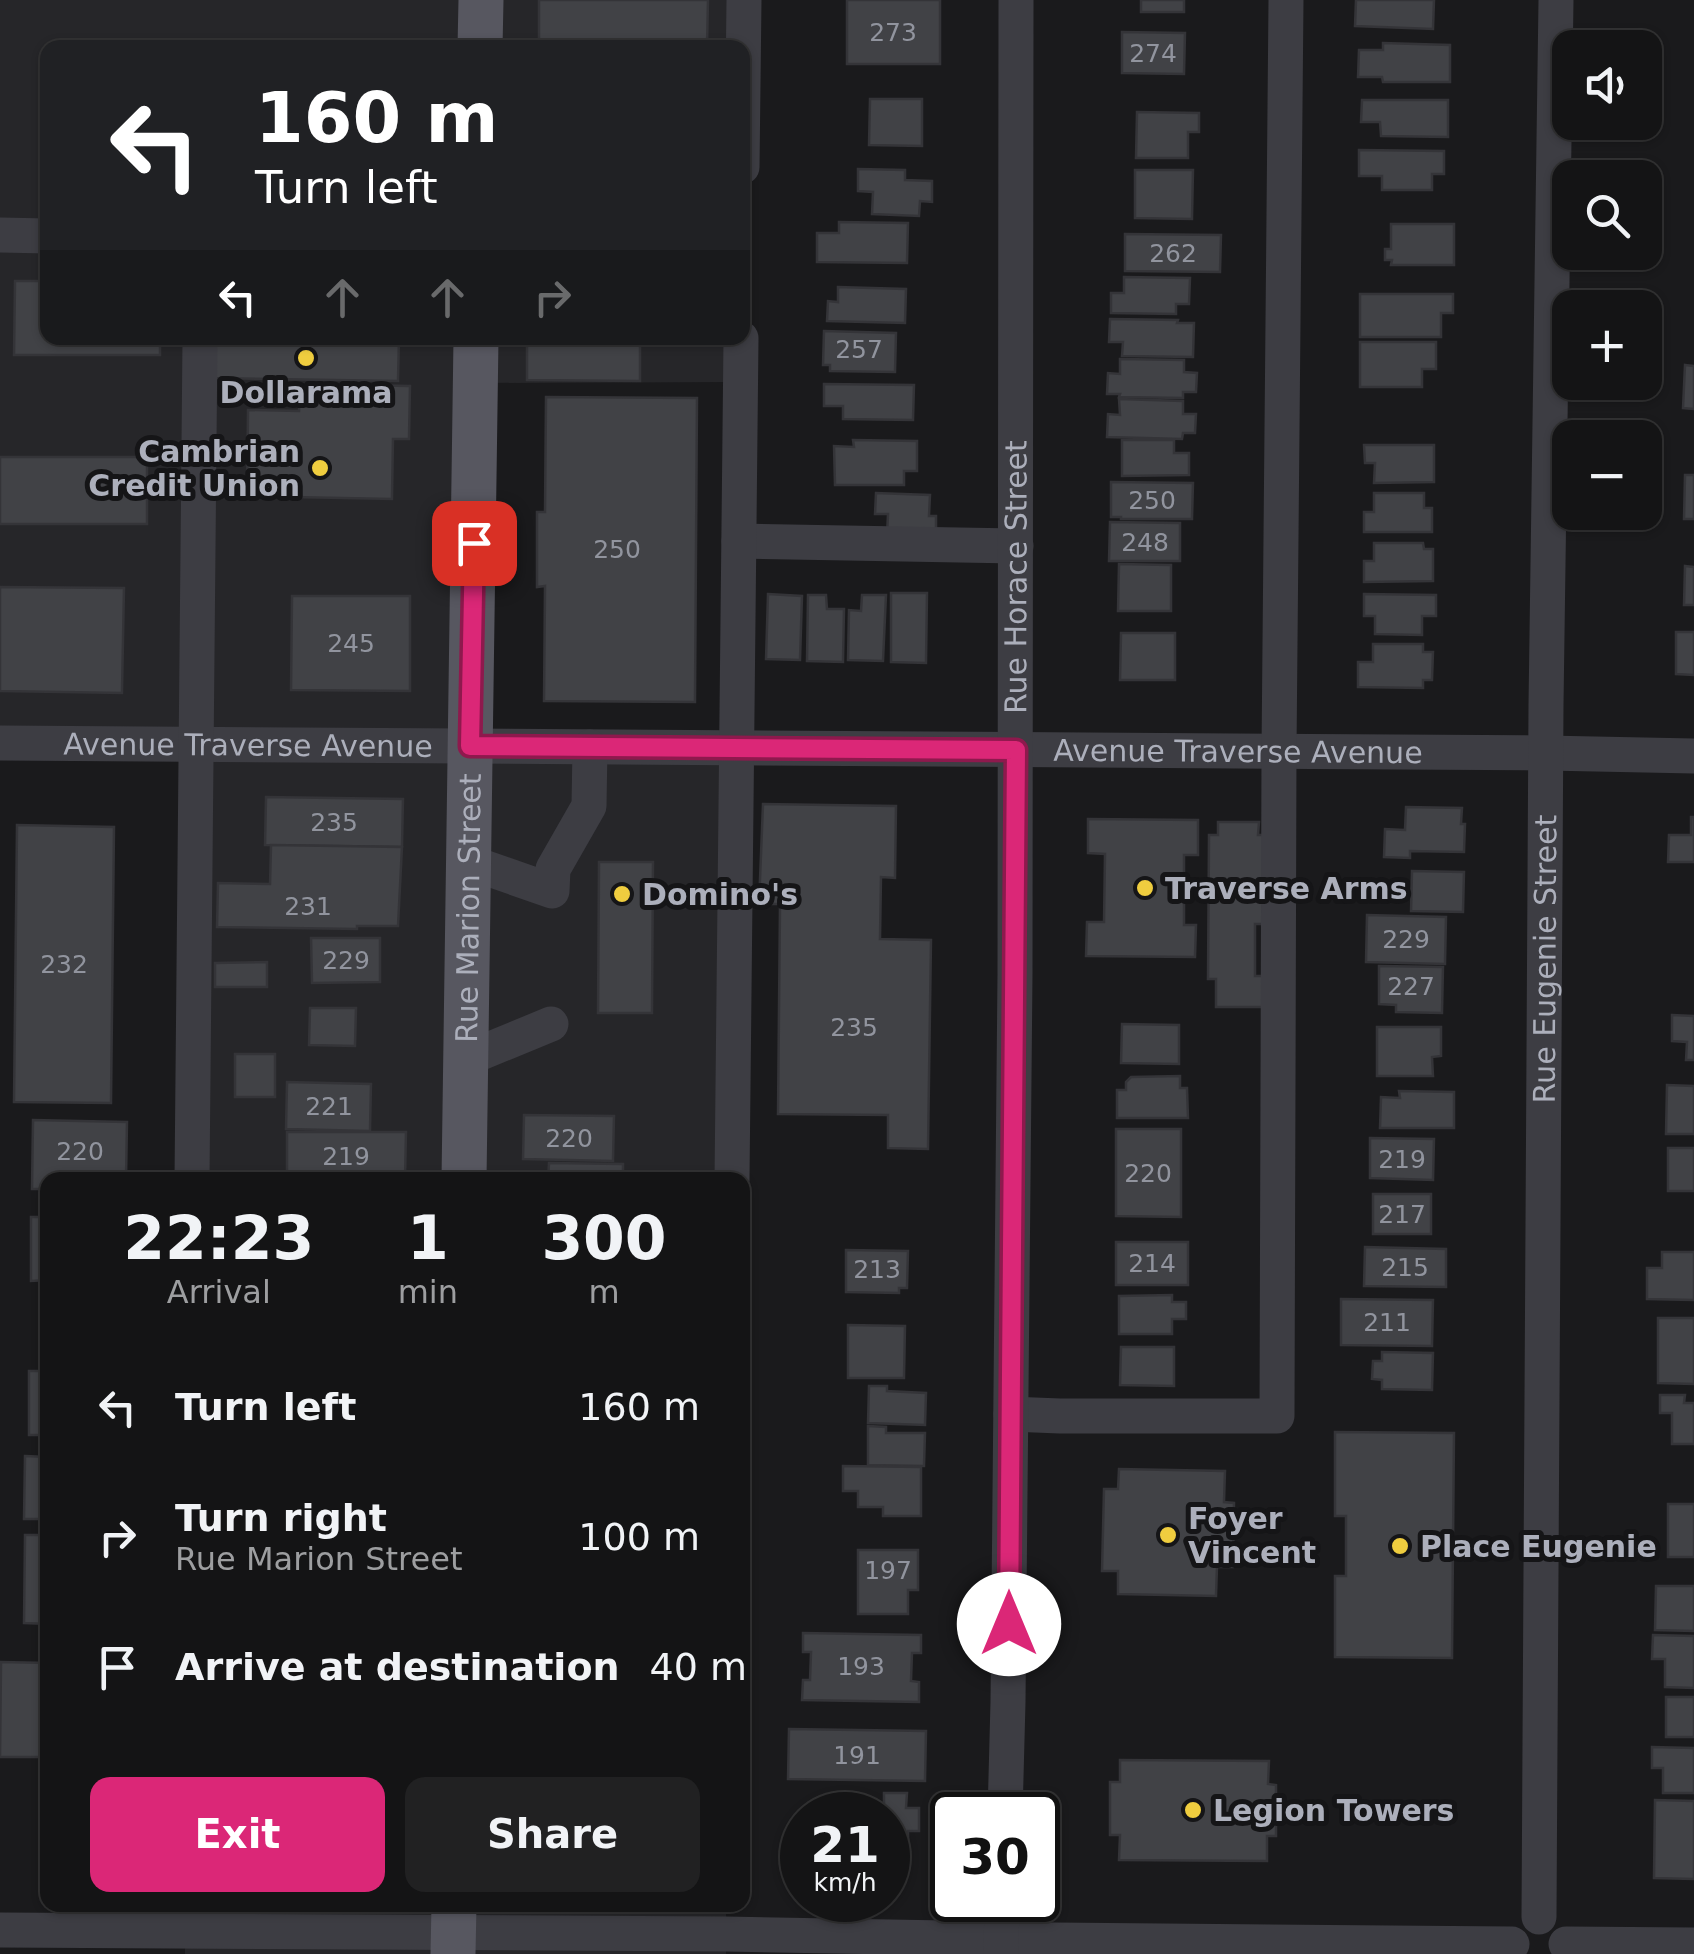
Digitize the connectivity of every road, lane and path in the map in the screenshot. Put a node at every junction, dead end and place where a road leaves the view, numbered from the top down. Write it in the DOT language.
graph roads {
  1 [pos="481,0"];
  2 [pos="744,0"];
  3 [pos="1016,0"];
  4 [pos="1286,0"];
  5 [pos="1556,0"];
  6 [pos="480,40"];
  7 [pos="744,40"];
  8 [pos="0,235"];
  9 [pos="40,236"];
  10 [pos="200,345"];
  11 [pos="476,345"];
  12 [pos="741,345"];
  13 [pos="739,541"];
  14 [pos="1016,546"];
  15 [pos="0,743"];
  16 [pos="196,744"];
  17 [pos="470,746"];
  18 [pos="590,747"];
  19 [pos="736,748"];
  20 [pos="1016,750"];
  21 [pos="1279,752"];
  22 [pos="1546,753"];
  23 [pos="1694,756"];
  24 [pos="469,862"];
  25 [pos="551,1024"];
  26 [pos="466,1058"];
  27 [pos="192,1172"];
  28 [pos="464,1172"];
  29 [pos="731,1172"];
  30 [pos="1012,1414"];
  31 [pos="1004,1792"];
  32 [pos="1539,1917"];
  33 [pos="0,1930"];
  34 [pos="185,1930"];
  35 [pos="453,1931"];
  36 [pos="726,1931"];
  37 [pos="119,1942"];
  38 [pos="1694,1945"];
  39 [pos="1001,1946"];
  40 [pos="1273,1948"];
  41 [pos="1513,1949"];
  42 [pos="1565,1949"];
  1 -- 6 [label="main road"];
  2 -- 7 [label="street"];
  3 -- 14 [label="street, Rue Horace Street"];
  4 -- 21 [label="street"];
  5 -- 22 [label="street, Rue Eugenie Street"];
  8 -- 9 [label="street"];
  10 -- 16 [label="street"];
  11 -- 17 [label="main road, Rue Marion Street"];
  12 -- 13 [label="street"];
  13 -- 14 [label="street"];
  13 -- 19 [label="street"];
  14 -- 20 [label="street, Rue Horace Street"];
  15 -- 16 [label="street, Avenue Traverse Avenue"];
  16 -- 17 [label="street, Avenue Traverse Avenue"];
  16 -- 27 [label="street"];
  17 -- 18 [label="street, Avenue Traverse Avenue"];
  17 -- 24 [label="main road, Rue Marion Street"];
  18 -- 19 [label="street, Avenue Traverse Avenue"];
  18 -- 24 [label="street"];
  19 -- 20 [label="street, Avenue Traverse Avenue"];
  19 -- 29 [label="street"];
  20 -- 21 [label="street, Avenue Traverse Avenue"];
  20 -- 30 [label="street, Rue Horace Street"];
  21 -- 22 [label="street, Avenue Traverse Avenue"];
  21 -- 30 [label="street"];
  22 -- 23 [label="street, Avenue Traverse Avenue"];
  22 -- 32 [label="street, Rue Eugenie Street"];
  24 -- 26 [label="main road, Rue Marion Street"];
  25 -- 26 [label="street"];
  26 -- 28 [label="main road, Rue Marion Street"];
  30 -- 31 [label="street, Rue Horace Street"];
  32 -- 41 [label="street"];
  32 -- 42 [label="street"];
  33 -- 37 [label="street"];
  34 -- 35 [label="street"];
  34 -- 37 [label="street"];
  35 -- 36 [label="street"];
  36 -- 39 [label="street"];
  38 -- 42 [label="street"];
  39 -- 40 [label="street"];
  40 -- 41 [label="street"];
}
